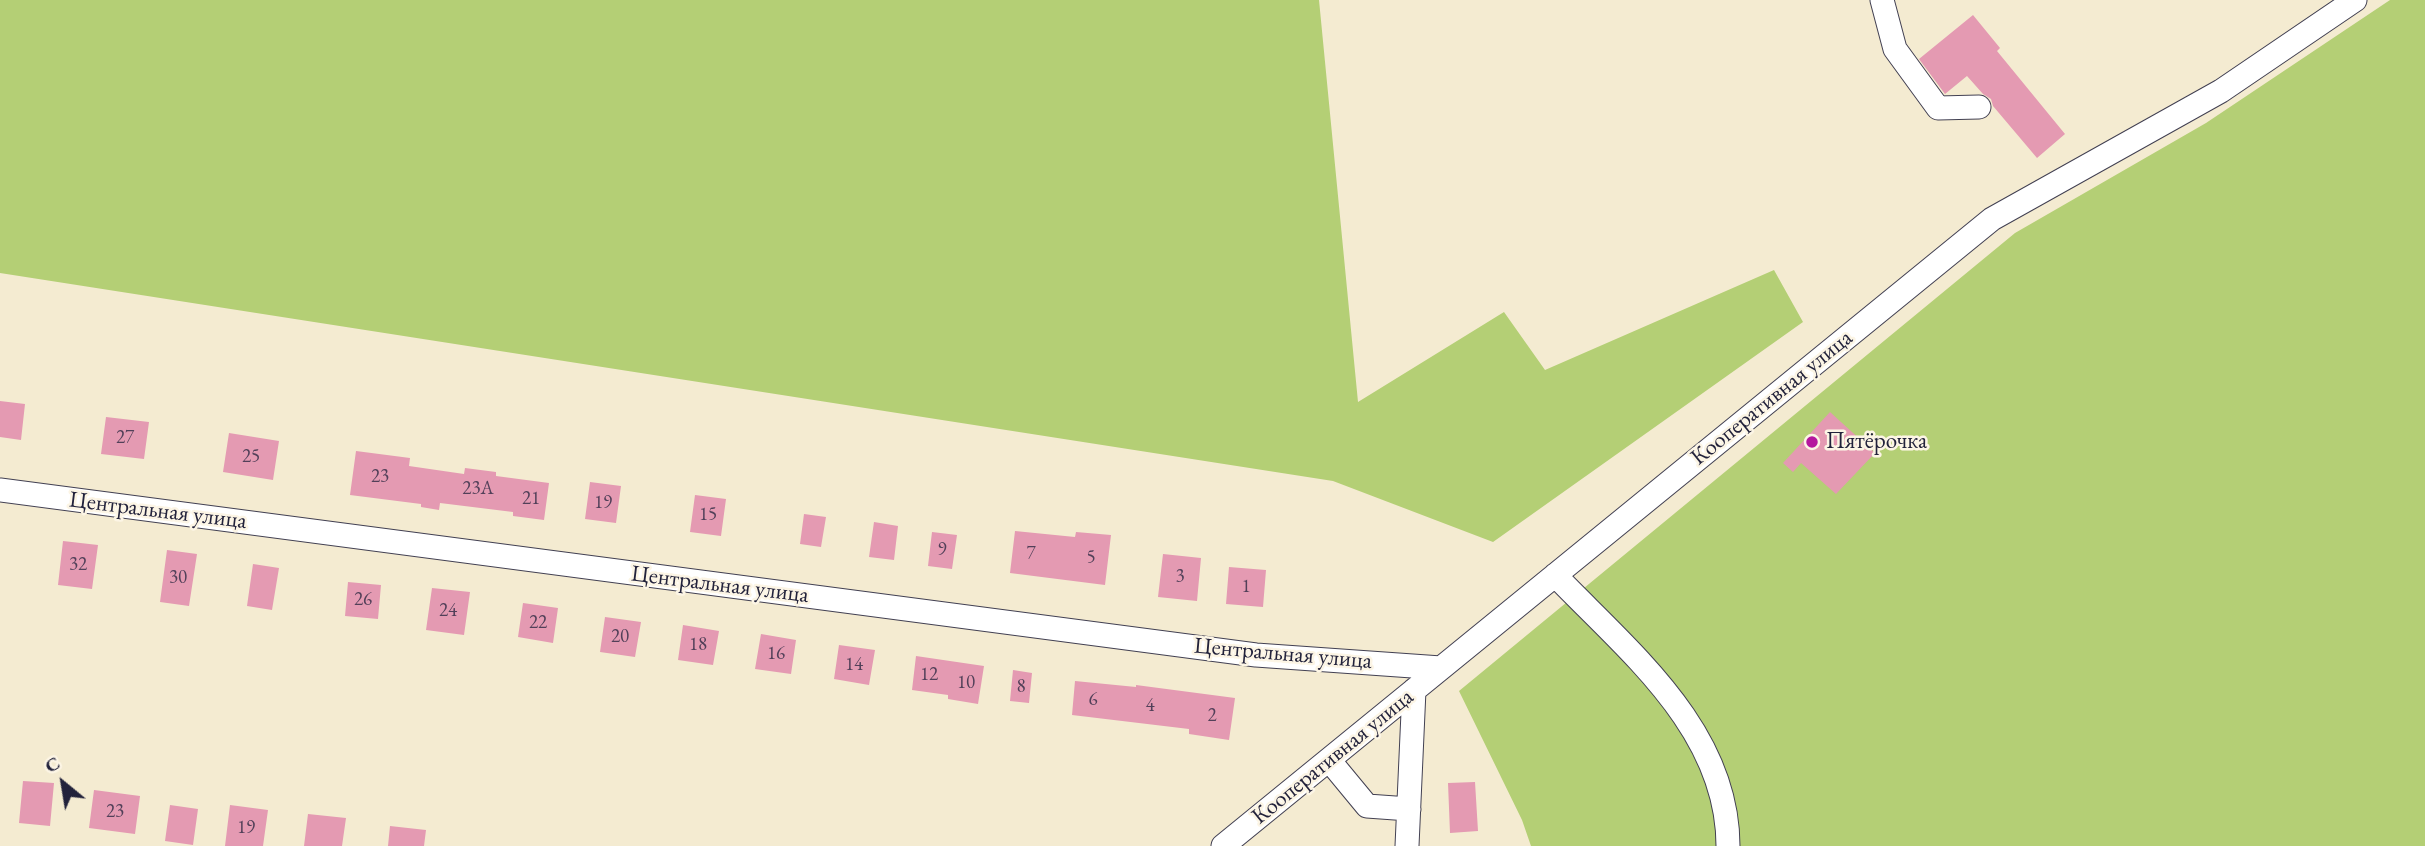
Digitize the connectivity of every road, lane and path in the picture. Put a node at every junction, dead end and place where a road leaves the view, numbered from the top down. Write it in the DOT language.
graph roads {
  1 [pos="1882,0"];
  2 [pos="2355,0"];
  3 [pos="1979,107"];
  4 [pos="0,490"];
  5 [pos="1555,575"];
  6 [pos="1441,668"];
  7 [pos="1414,690"];
  8 [pos="1329,760"];
  9 [pos="1409,809"];
  10 [pos="1223,846"];
  11 [pos="1407,846"];
  12 [pos="1728,846"];
  1 -- 3 [label="street"];
  2 -- 5 [label="street, Кооперативная улица"];
  4 -- 6 [label="street, Центральная улица"];
  5 -- 6 [label="street, Кооперативная улица"];
  5 -- 12 [label="street"];
  6 -- 7 [label="street, Кооперативная улица"];
  7 -- 8 [label="street, Кооперативная улица"];
  7 -- 9 [label="street"];
  8 -- 9 [label="street"];
  8 -- 10 [label="street, Кооперативная улица"];
  9 -- 11 [label="street"];
}
